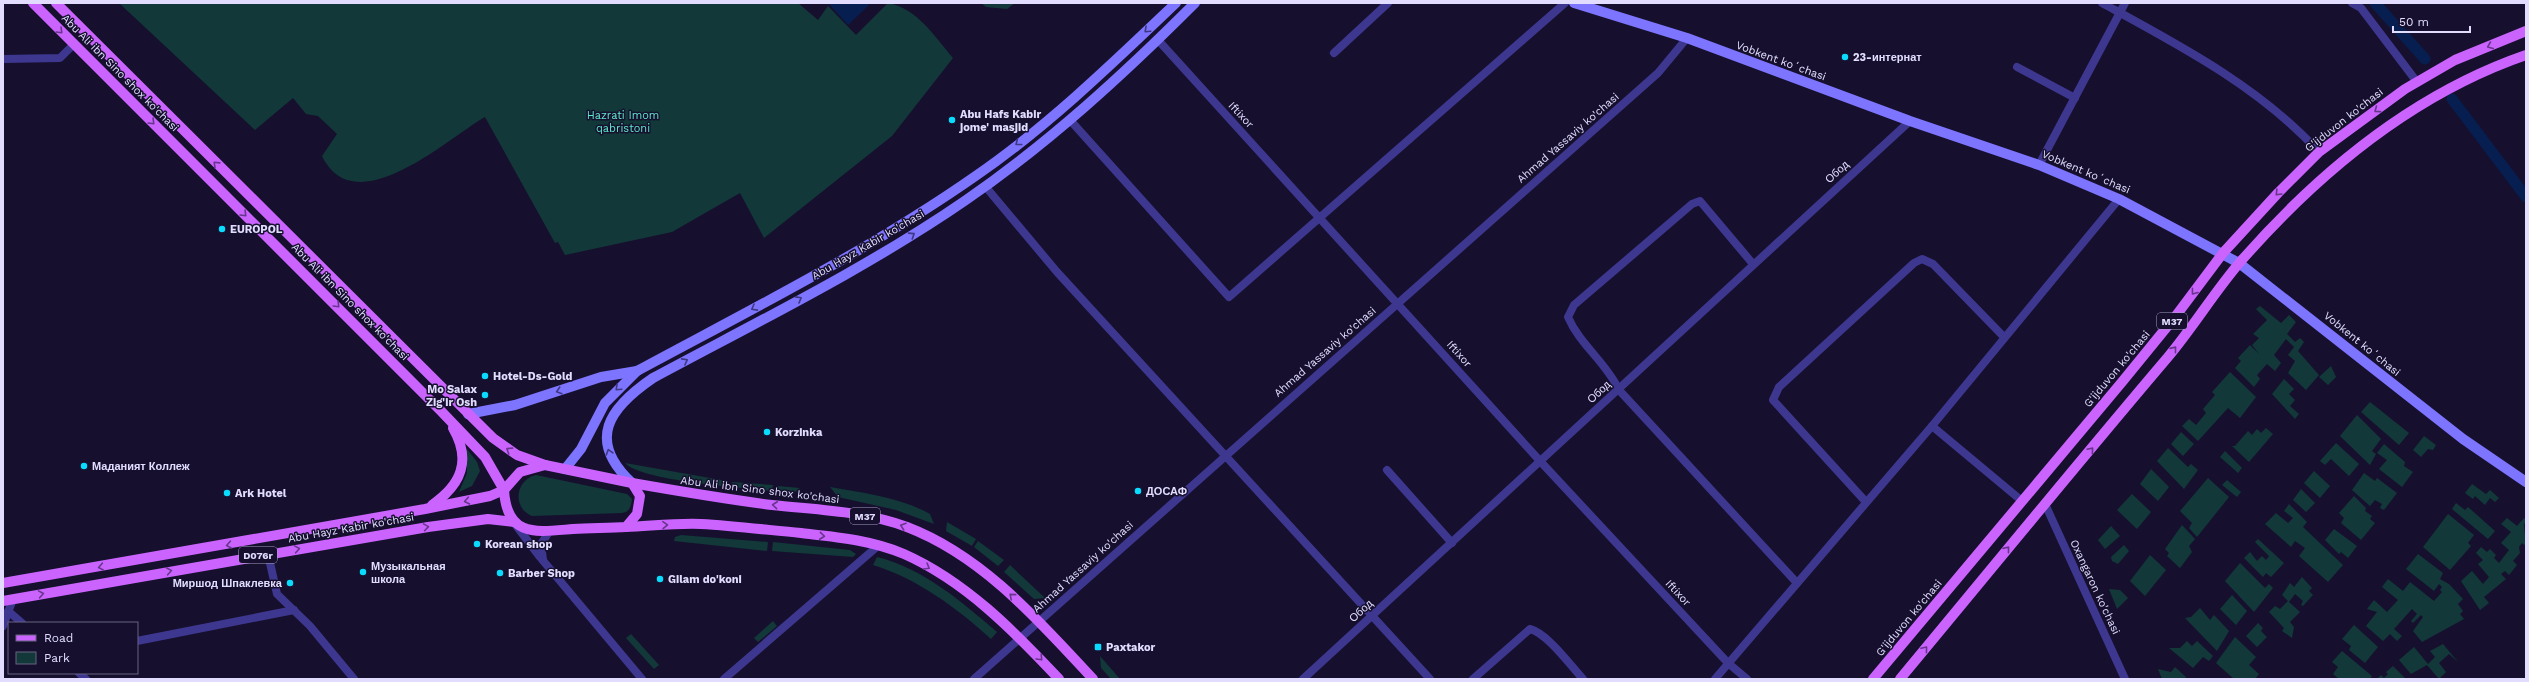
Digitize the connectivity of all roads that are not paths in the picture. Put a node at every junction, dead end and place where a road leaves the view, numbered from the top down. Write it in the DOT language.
graph roads {
  1 [pos="33,3"];
  2 [pos="56,3"];
  3 [pos="1176,3"];
  4 [pos="1196,3"];
  5 [pos="1388,3"];
  6 [pos="1565,3"];
  7 [pos="1574,3"];
  8 [pos="2102,3"];
  9 [pos="2125,3"];
  10 [pos="2352,3"];
  11 [pos="1596,6"];
  12 [pos="2120,13"];
  13 [pos="2526,31"];
  14 [pos="1687,38"];
  15 [pos="1158,40"];
  16 [pos="74,44"];
  17 [pos="1334,53"];
  18 [pos="2526,55"];
  19 [pos="3,59"];
  20 [pos="2017,67"];
  21 [pos="2418,82"];
  22 [pos="2075,98"];
  23 [pos="1070,120"];
  24 [pos="1910,121"];
  25 [pos="2319,152"];
  26 [pos="2039,165"];
  27 [pos="985,186"];
  28 [pos="2119,199"];
  29 [pos="1320,218"];
  30 [pos="2223,253"];
  31 [pos="2240,263"];
  32 [pos="1754,264"];
  33 [pos="1398,303"];
  34 [pos="726,323"];
  35 [pos="733,335"];
  36 [pos="2004,337"];
  37 [pos="638,371"];
  38 [pos="1619,390"];
  39 [pos="442,411"];
  40 [pos="468,414"];
  41 [pos="1932,426"];
  42 [pos="1225,454"];
  43 [pos="1540,462"];
  44 [pos="545,465"];
  45 [pos="565,469"];
  46 [pos="1387,470"];
  47 [pos="2526,482"];
  48 [pos="632,483"];
  49 [pos="504,490"];
  50 [pos="2022,501"];
  51 [pos="1866,502"];
  52 [pos="2045,504"];
  53 [pos="428,508"];
  54 [pos="514,522"];
  55 [pos="626,527"];
  56 [pos="549,532"];
  57 [pos="1452,543"];
  58 [pos="879,545"];
  59 [pos="268,554"];
  60 [pos="543,561"];
  61 [pos="3,583"];
  62 [pos="1797,583"];
  63 [pos="13,599"];
  64 [pos="3,601"];
  65 [pos="294,610"];
  66 [pos="8,611"];
  67 [pos="1372,615"];
  68 [pos="1039,621"];
  69 [pos="21,622"];
  70 [pos="3,626"];
  71 [pos="1020,638"];
  72 [pos="138,641"];
  73 [pos="1728,663"];
  74 [pos="354,679"];
  75 [pos="642,679"];
  76 [pos="724,679"];
  77 [pos="974,679"];
  78 [pos="1059,679"];
  79 [pos="1093,679"];
  80 [pos="1303,679"];
  81 [pos="1430,679"];
  82 [pos="1473,679"];
  83 [pos="1583,679"];
  84 [pos="1715,679"];
  85 [pos="1747,679"];
  86 [pos="1873,679"];
  87 [pos="1900,679"];
  88 [pos="2125,679"];
  1 -- 16 [label="main road, Abu Ali ibn Sino shox ko'chasi, one-way"];
  40 -- 2 [label="main road, Abu Ali ibn Sino shox ko'chasi / M37, one-way"];
  3 -- 34 [label="main road, Abu Hayz Kabir ko'chasi, one-way"];
  4 -- 15 [label="main road, Abu Hayz Kabir ko'chasi"];
  5 -- 17 [label="street"];
  6 -- 29 [label="street"];
  7 -- 11 [label="main road, Vobkent koʻchasi"];
  8 -- 12 [label="street"];
  9 -- 12 [label="street"];
  10 -- 21 [label="street"];
  11 -- 14 [label="main road, Vobkent koʻchasi"];
  12 -- 22 [label="street"];
  12 -- 25 [label="street"];
  13 -- 21 [label="main road, G'ijduvon ko'chasi / M37, one-way"];
  14 -- 24 [label="main road, Vobkent koʻchasi"];
  14 -- 33 [label="street, Ahmad Yassaviy ko'chasi"];
  15 -- 23 [label="main road, Abu Hayz Kabir ko'chasi"];
  15 -- 29 [label="street, Iftixor"];
  16 -- 19 [label="street"];
  16 -- 39 [label="main road, Abu Ali ibn Sino shox ko'chasi, one-way"];
  18 -- 31 [label="main road, M37"];
  20 -- 22 [label="street"];
  21 -- 25 [label="main road, G'ijduvon ko'chasi / M37, one-way"];
  22 -- 26 [label="street"];
  23 -- 27 [label="main road, Abu Hayz Kabir ko'chasi"];
  23 -- 29 [label="street"];
  24 -- 26 [label="main road, Vobkent koʻchasi"];
  24 -- 32 [label="street, Обод"];
  25 -- 30 [label="main road, G'ijduvon ko'chasi / M37, one-way"];
  26 -- 28 [label="main road, Vobkent koʻchasi"];
  35 -- 27 [label="main road, Abu Hayz Kabir ko'chasi, one-way"];
  27 -- 42 [label="street"];
  28 -- 30 [label="main road, Vobkent koʻchasi"];
  28 -- 36 [label="street"];
  29 -- 33 [label="street, Iftixor"];
  30 -- 31 [label="main road, Vobkent koʻchasi"];
  30 -- 50 [label="main road, G'ijduvon ko'chasi / M37, one-way"];
  31 -- 47 [label="main road, Vobkent koʻchasi"];
  52 -- 31 [label="main road, M37, one-way"];
  32 -- 38 [label="street, Обод"];
  32 -- 38 [label="street"];
  33 -- 42 [label="street, Ahmad Yassaviy ko'chasi"];
  33 -- 43 [label="street, Iftixor"];
  34 -- 35 [label="street"];
  34 -- 37 [label="main road, Abu Hayz Kabir ko'chasi"];
  48 -- 35 [label="main road, Abu Hayz Kabir ko'chasi, one-way"];
  36 -- 41 [label="street"];
  36 -- 51 [label="street"];
  37 -- 40 [label="main road, one-way"];
  37 -- 45 [label="main road, Abu Hayz Kabir ko'chasi, one-way"];
  38 -- 43 [label="street, Обод"];
  38 -- 62 [label="street"];
  39 -- 49 [label="main road, Abu Ali ibn Sino shox ko'chasi"];
  39 -- 53 [label="main road, D076r"];
  44 -- 40 [label="main road, Abu Ali ibn Sino shox ko'chasi / M37, one-way"];
  41 -- 50 [label="street"];
  41 -- 51 [label="street"];
  42 -- 67 [label="street"];
  42 -- 68 [label="street, Ahmad Yassaviy ko'chasi"];
  43 -- 57 [label="street, Обод"];
  43 -- 73 [label="street, Iftixor"];
  44 -- 45 [label="main road, M37"];
  44 -- 49 [label="main road, M37"];
  45 -- 48 [label="main road, M37"];
  46 -- 57 [label="street"];
  48 -- 55 [label="main road"];
  68 -- 48 [label="main road, Abu Ali ibn Sino shox ko'chasi / M37, one-way"];
  49 -- 53 [label="main road, Abu Hayz Kabir ko'chasi / D076r, one-way"];
  49 -- 54 [label="main road, Abu Ali ibn Sino shox ko'chasi"];
  50 -- 86 [label="main road, G'ijduvon ko'chasi / M37"];
  51 -- 62 [label="street"];
  87 -- 52 [label="main road, M37, one-way"];
  52 -- 88 [label="street, Oxangaron ko'chasi"];
  53 -- 61 [label="main road, Abu Hayz Kabir ko'chasi / D076r, one-way"];
  54 -- 56 [label="main road, M37"];
  59 -- 54 [label="main road, Abu Hayz Kabir ko'chasi / D076r, one-way"];
  54 -- 60 [label="street"];
  55 -- 56 [label="main road, M37"];
  55 -- 58 [label="main road, M37, one-way"];
  56 -- 60 [label="street"];
  57 -- 67 [label="street, Обод"];
  58 -- 71 [label="main road, M37, one-way"];
  58 -- 76 [label="street"];
  63 -- 59 [label="main road, Abu Hayz Kabir ko'chasi / D076r, one-way"];
  59 -- 65 [label="street"];
  60 -- 75 [label="street"];
  62 -- 73 [label="street"];
  63 -- 64 [label="main road, Abu Hayz Kabir ko'chasi / D076r"];
  63 -- 66 [label="street"];
  65 -- 72 [label="street"];
  65 -- 74 [label="street"];
  66 -- 69 [label="street"];
  66 -- 70 [label="street"];
  67 -- 80 [label="street, Обод"];
  67 -- 81 [label="street"];
  68 -- 71 [label="street, Ahmad Yassaviy ko'chasi"];
  68 -- 79 [label="main road, Abu Ali ibn Sino shox ko'chasi / M37"];
  71 -- 77 [label="street, Ahmad Yassaviy ko'chasi"];
  71 -- 78 [label="main road, M37, one-way"];
  73 -- 84 [label="street"];
  73 -- 85 [label="street, Iftixor"];
  82 -- 83 [label="street"];
}
